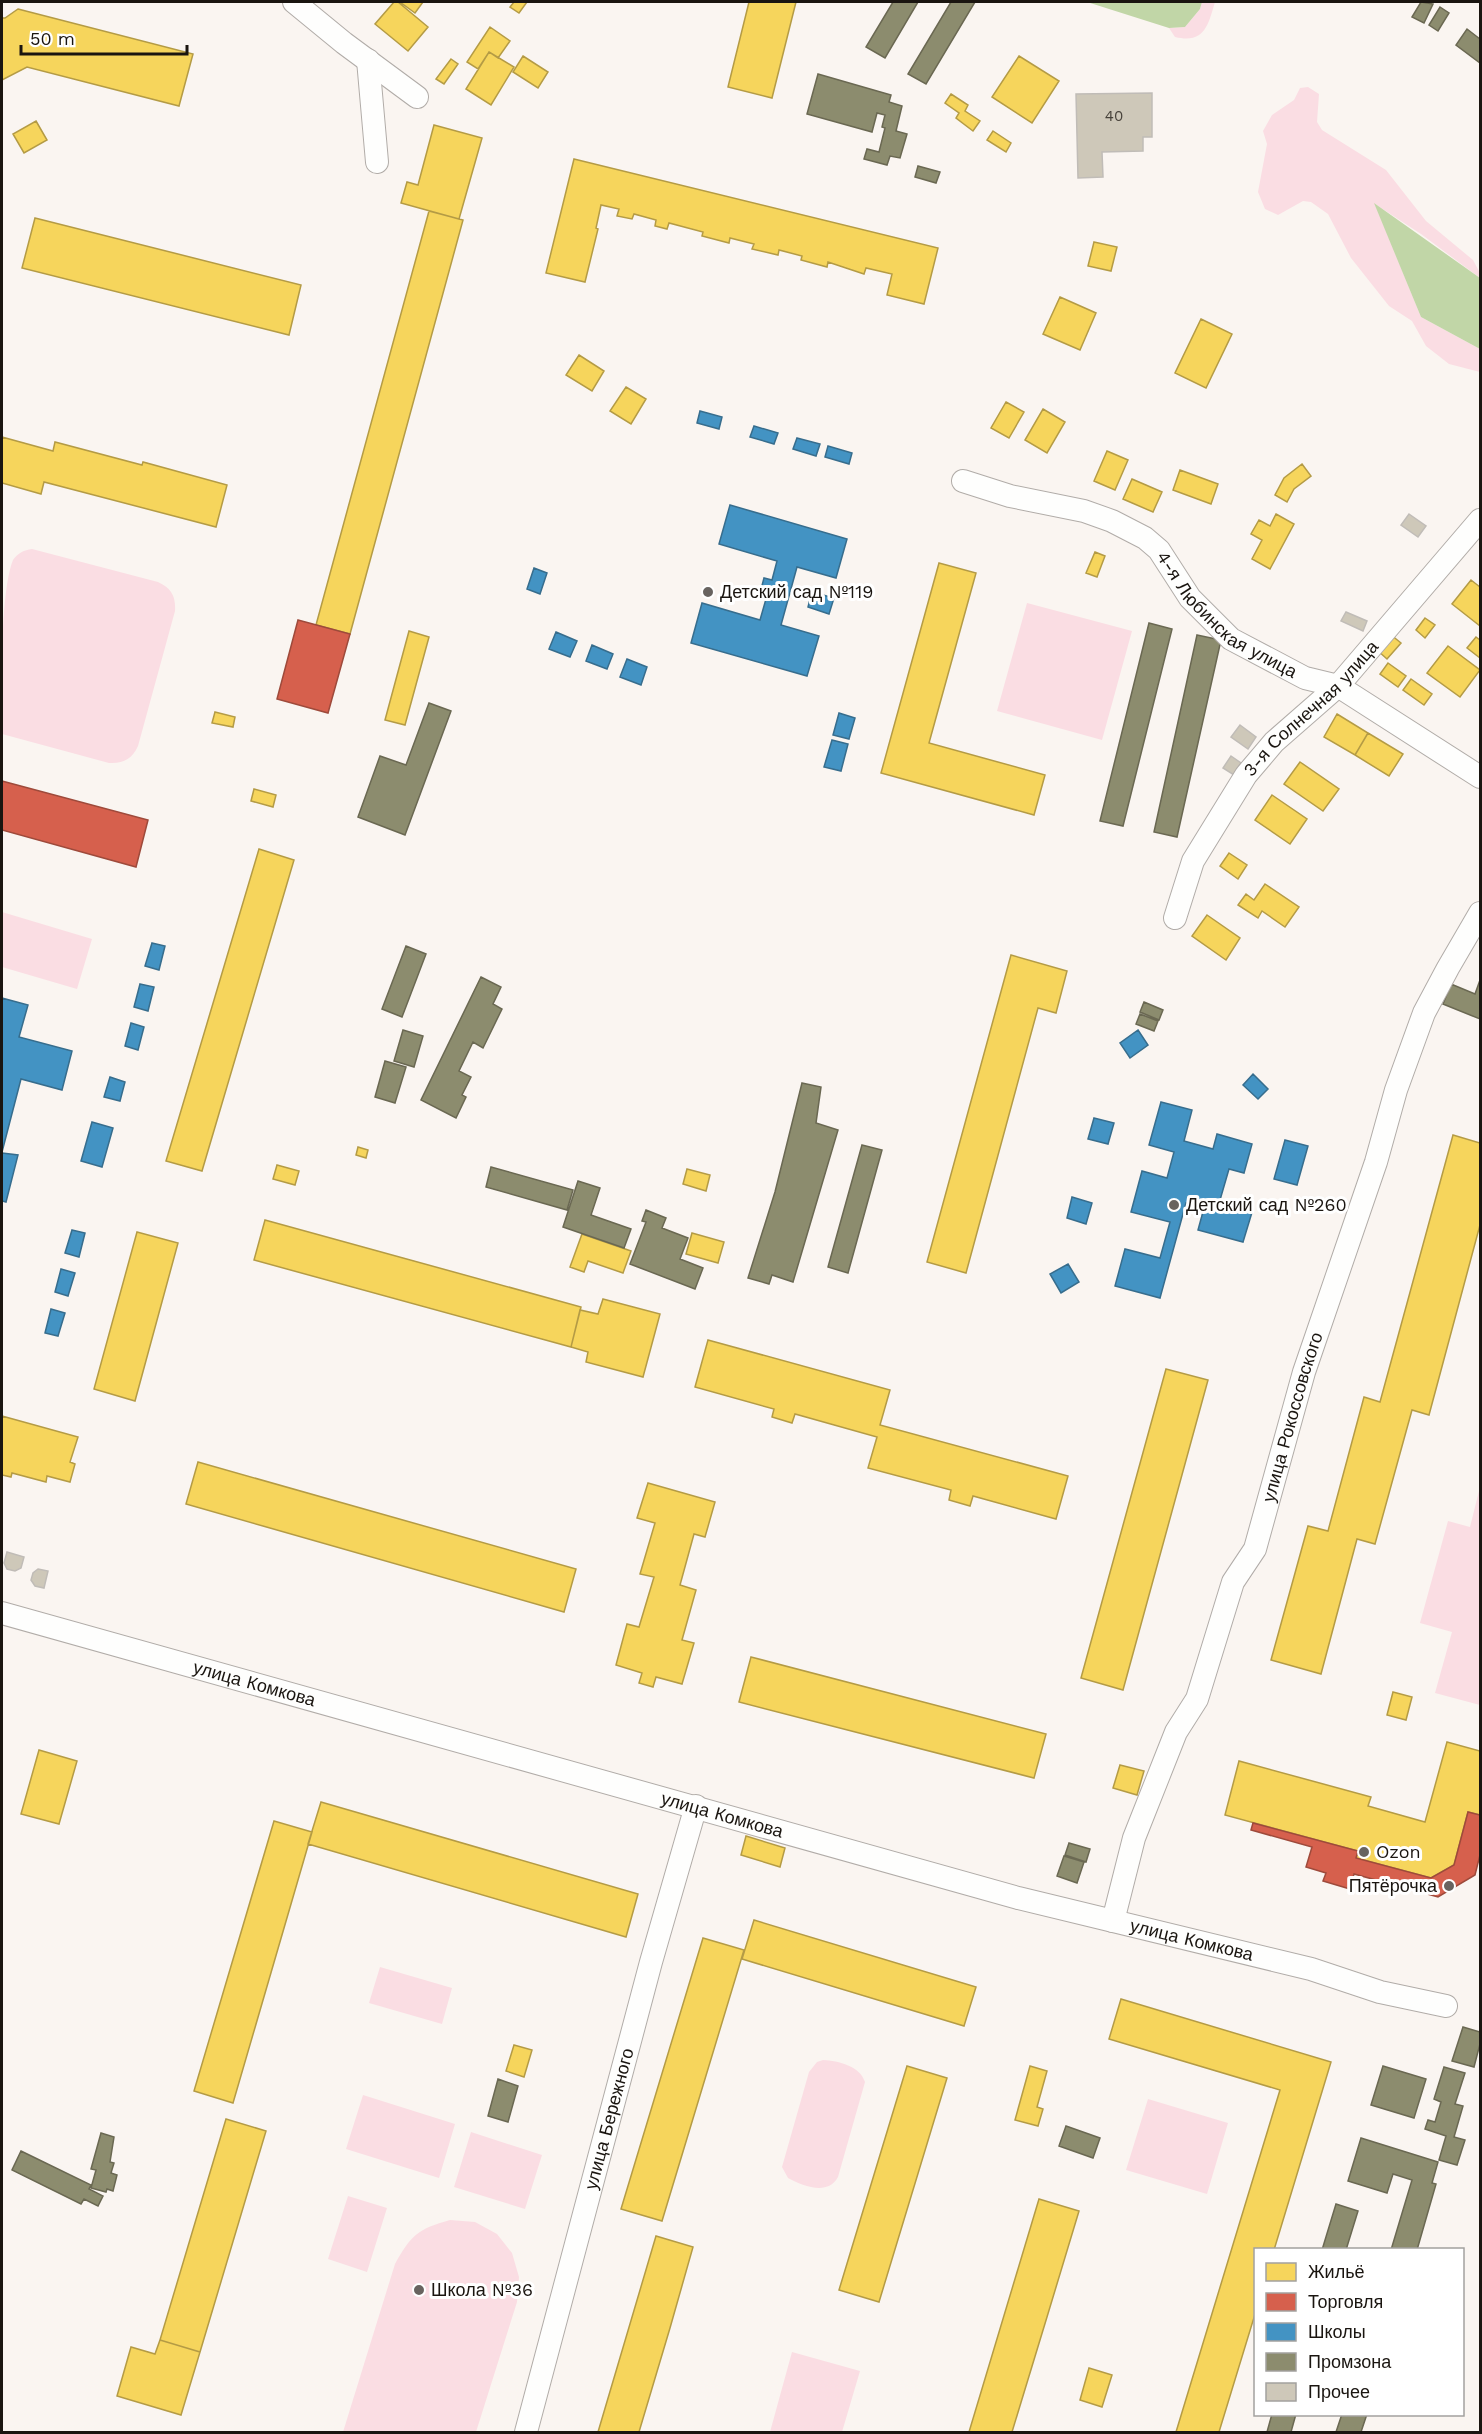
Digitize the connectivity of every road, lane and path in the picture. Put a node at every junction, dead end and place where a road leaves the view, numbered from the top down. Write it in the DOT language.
graph roads {
  1 [pos="294,2"];
  2 [pos="368,60"];
  3 [pos="417,97"];
  4 [pos="377,162"];
  5 [pos="963,481"];
  6 [pos="1480,520"];
  7 [pos="1338,686"];
  8 [pos="1480,777"];
  9 [pos="1480,914"];
  10 [pos="1175,918"];
  11 [pos="2,1613"];
  12 [pos="696,1806"];
  13 [pos="1113,1920"];
  14 [pos="1446,2006"];
  15 [pos="526,2433"];
  1 -- 2 [label="street"];
  2 -- 3 [label="street"];
  2 -- 4 [label="street"];
  5 -- 7 [label="street, 4-я Любинская улица"];
  6 -- 7 [label="street, 3-я Солнечная улица"];
  7 -- 8 [label="street, 4-я Любинская улица"];
  7 -- 10 [label="street, 3-я Солнечная улица"];
  9 -- 13 [label="street, улица Рокоссовского"];
  11 -- 12 [label="street, улица Комкова"];
  12 -- 13 [label="street, улица Комкова"];
  12 -- 15 [label="street, улица Бережного"];
  13 -- 14 [label="street, улица Комкова"];
}
